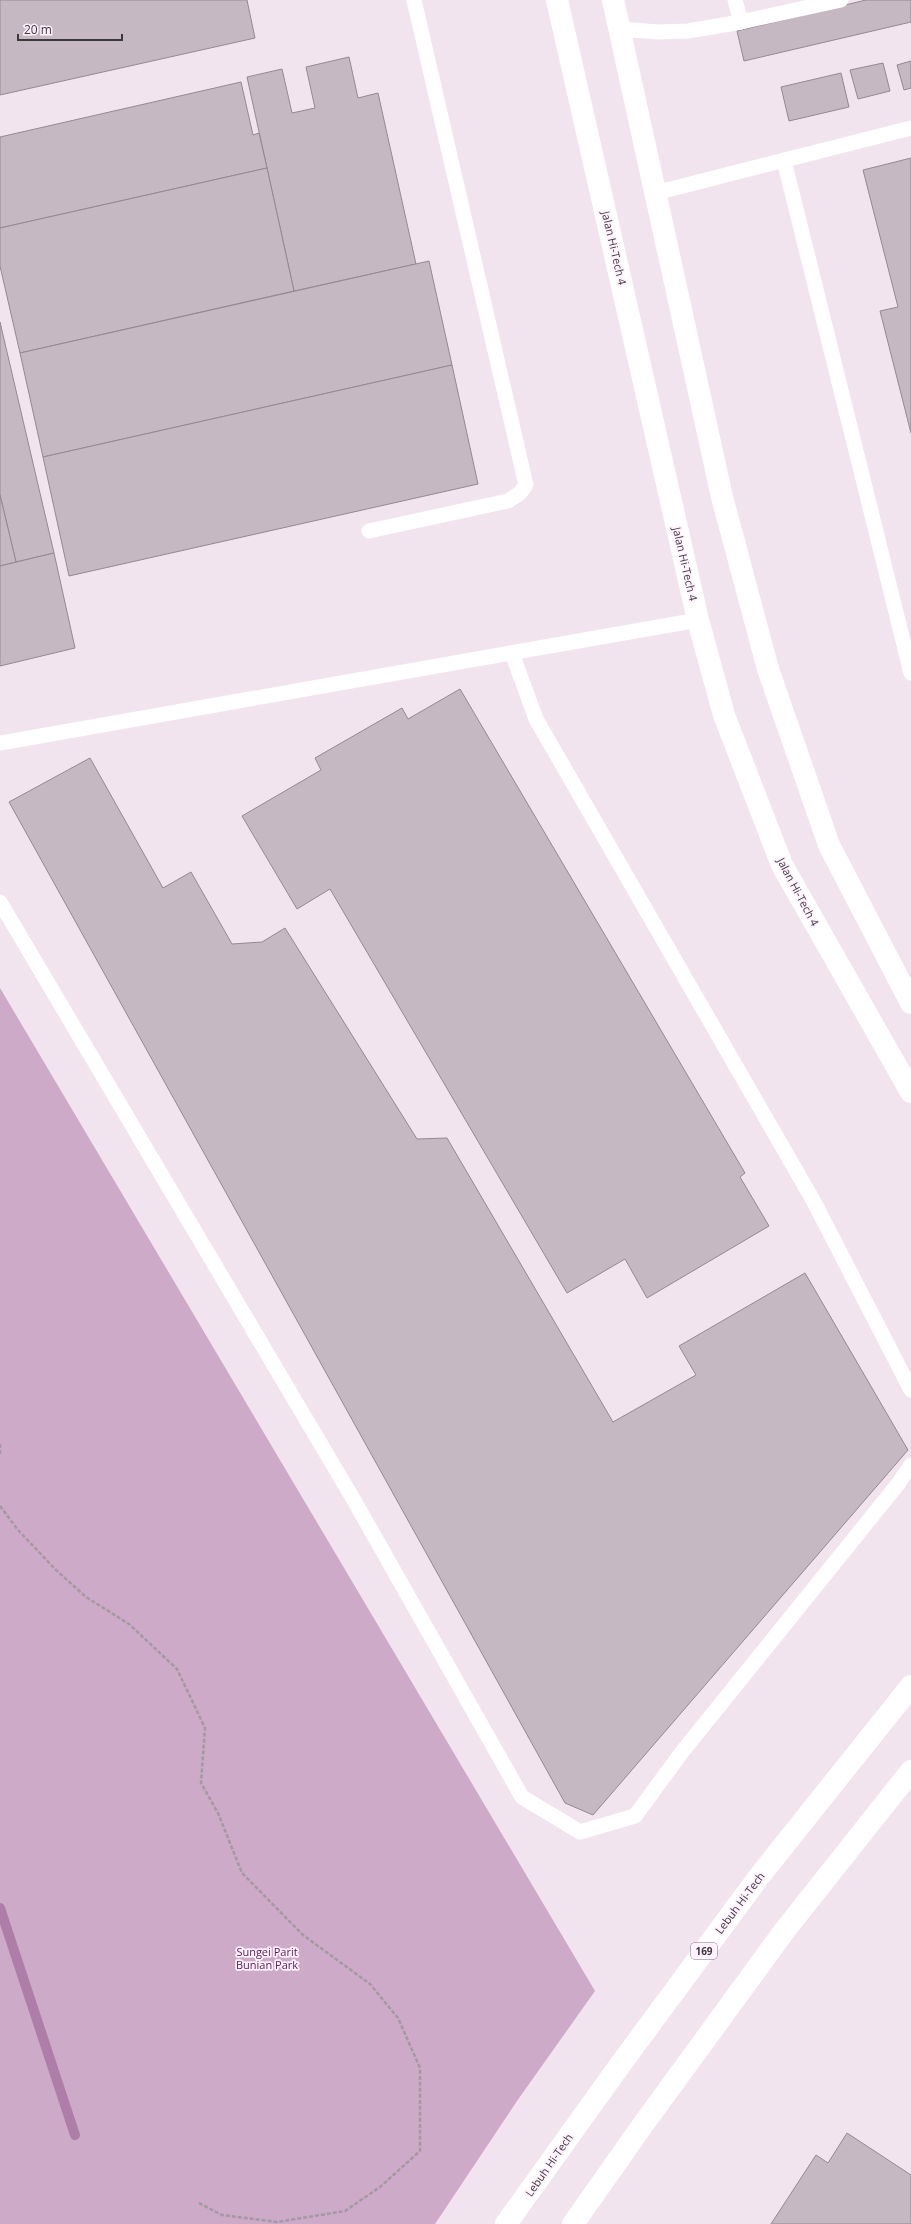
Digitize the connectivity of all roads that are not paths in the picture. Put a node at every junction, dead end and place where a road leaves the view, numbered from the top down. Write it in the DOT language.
graph roads {
  1 [pos="415,0"];
  2 [pos="557,0"];
  3 [pos="613,0"];
  4 [pos="735,0"];
  5 [pos="841,0"];
  6 [pos="741,22"];
  7 [pos="619,29"];
  8 [pos="911,128"];
  9 [pos="784,160"];
  10 [pos="655,193"];
  11 [pos="369,531"];
  12 [pos="698,620"];
  13 [pos="512,653"];
  14 [pos="911,673"];
  15 [pos="0,743"];
  16 [pos="0,902"];
  17 [pos="911,1003"];
  18 [pos="911,1092"];
  19 [pos="911,1390"];
  20 [pos="911,1465"];
  21 [pos="911,1686"];
  22 [pos="911,1770"];
  23 [pos="506,2224"];
  24 [pos="573,2224"];
  1 -- 11 [label="lane"];
  2 -- 12 [label="street, Jalan Hi-Tech 4"];
  3 -- 7 [label="street"];
  4 -- 6 [label="lane"];
  5 -- 6 [label="lane"];
  6 -- 7 [label="lane"];
  7 -- 10 [label="street"];
  8 -- 9 [label="lane"];
  9 -- 10 [label="lane"];
  9 -- 14 [label="lane"];
  10 -- 17 [label="street"];
  12 -- 13 [label="lane"];
  12 -- 18 [label="street, Jalan Hi-Tech 4"];
  13 -- 15 [label="lane"];
  13 -- 19 [label="lane"];
  16 -- 20 [label="lane"];
  21 -- 23 [label="street, Lebuh Hi-Tech / 169"];
  22 -- 24 [label="street"];
}
